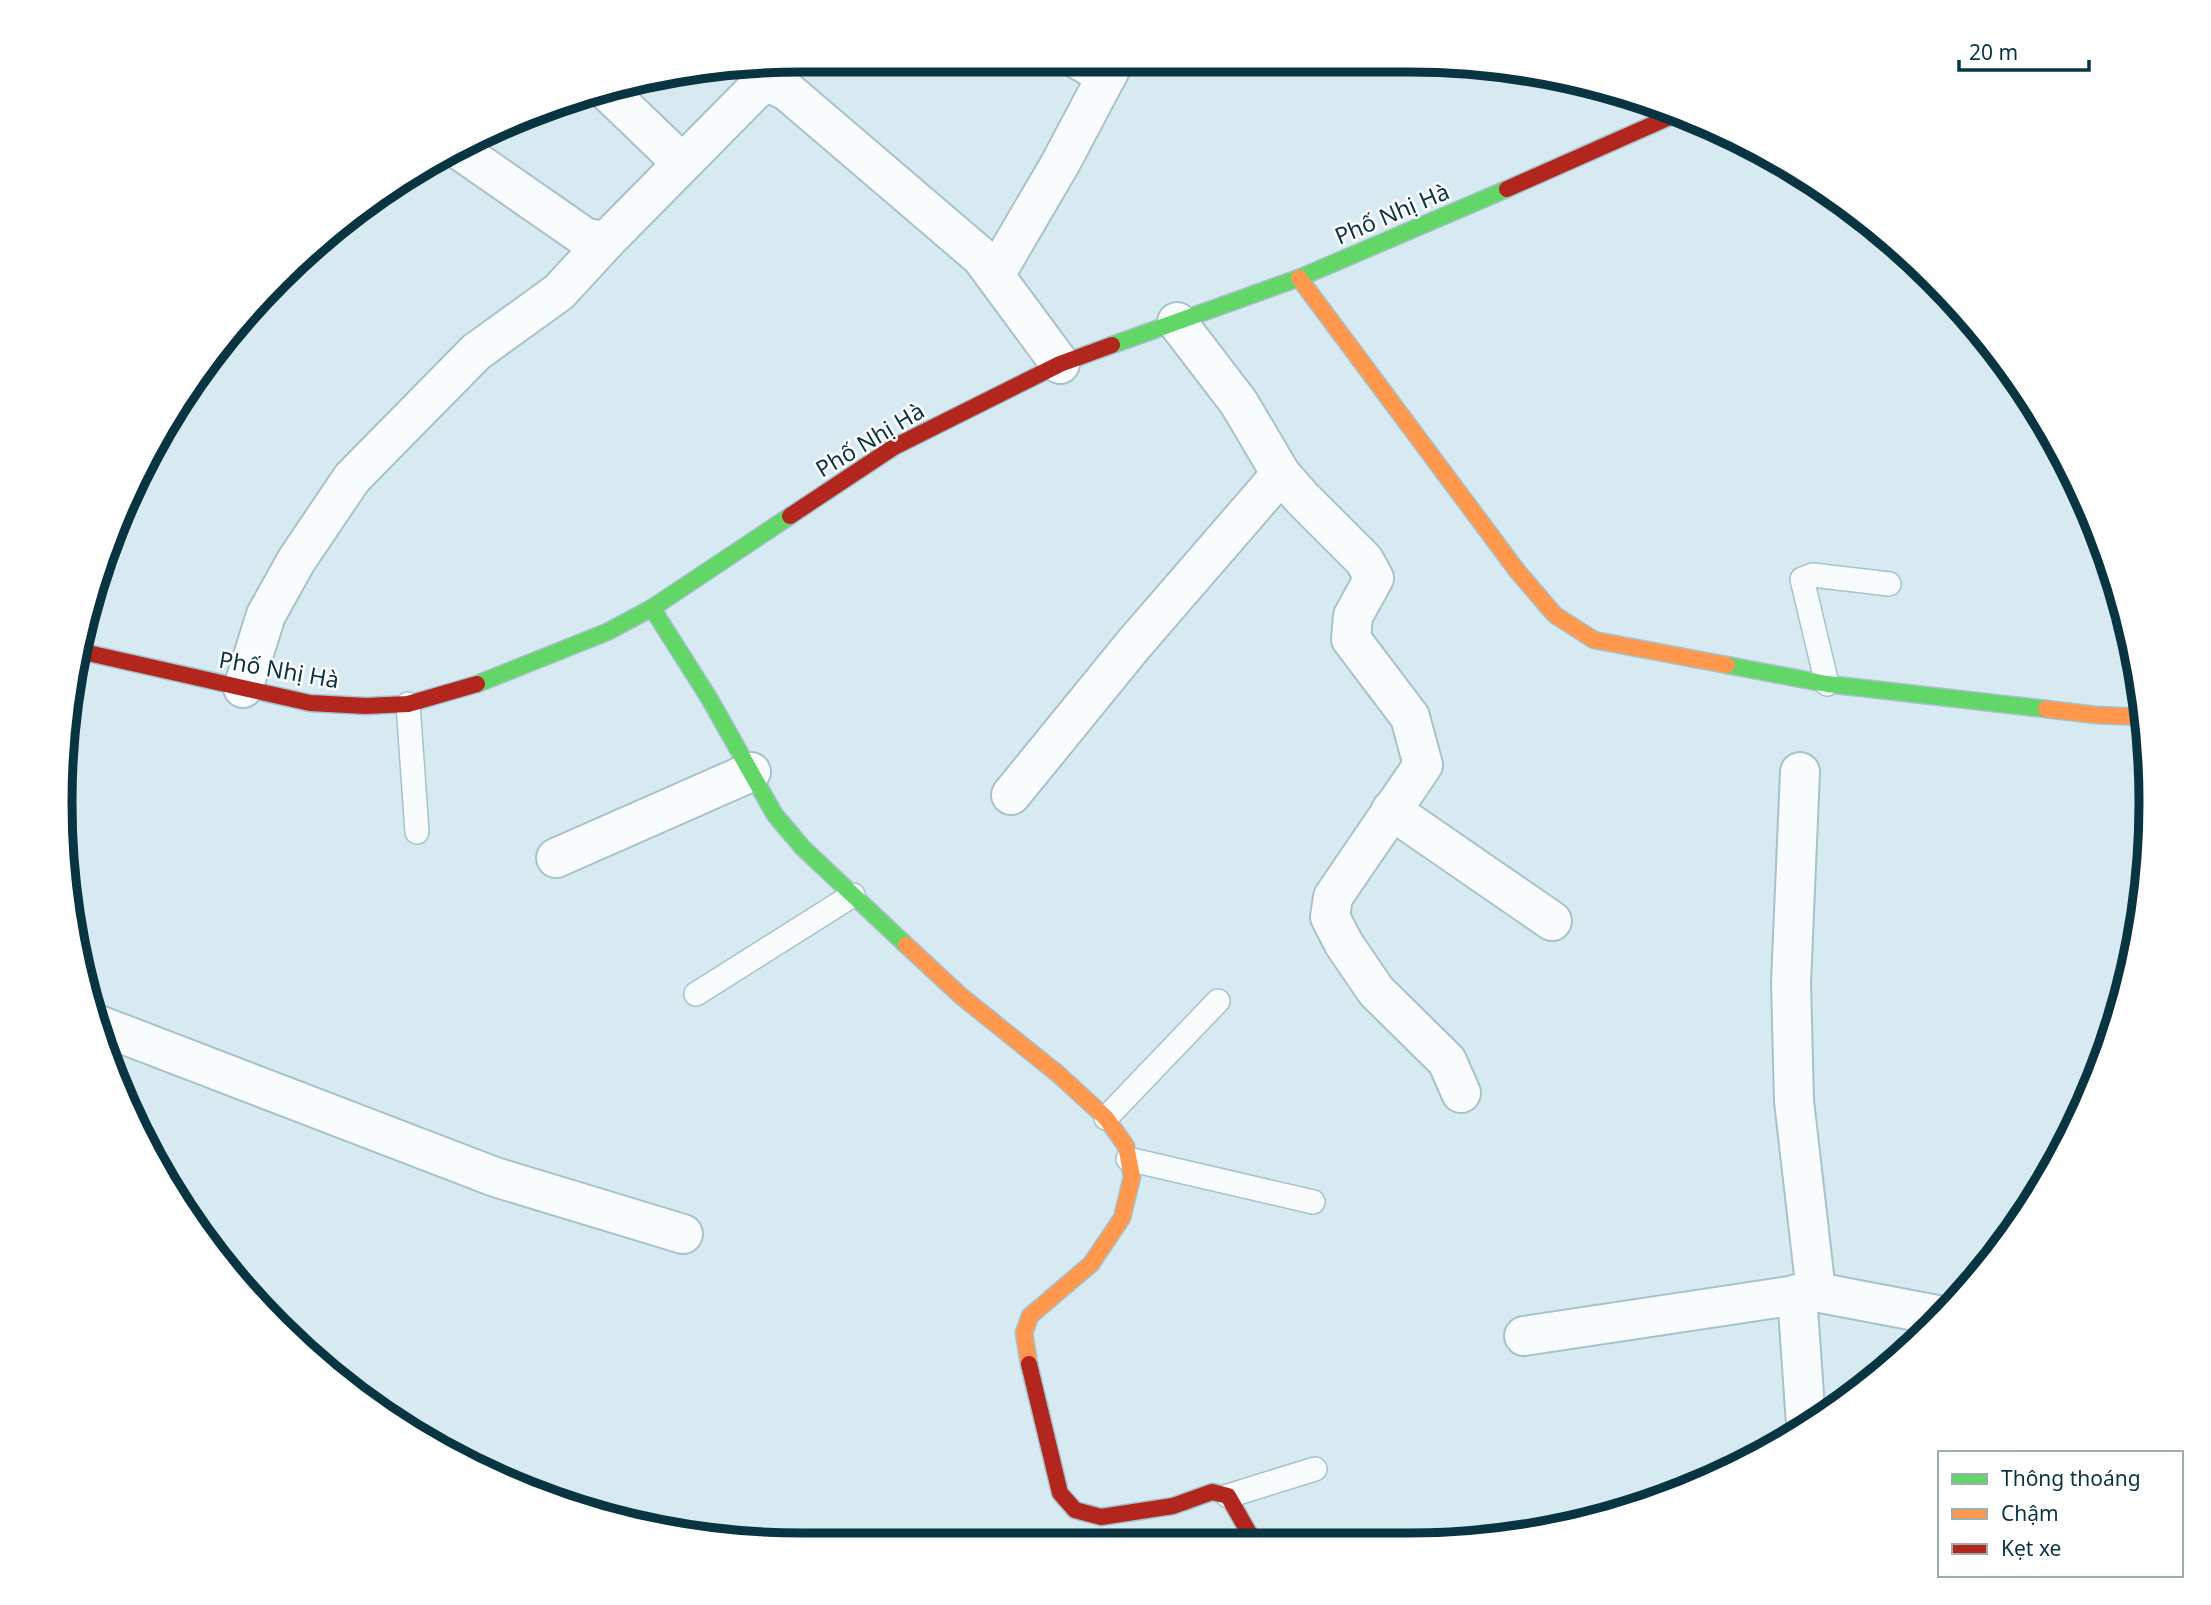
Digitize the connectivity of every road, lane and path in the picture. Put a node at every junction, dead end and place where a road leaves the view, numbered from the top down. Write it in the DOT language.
graph roads {
  1 [pos="1097,72"];
  2 [pos="772,73"];
  3 [pos="613,97"];
  4 [pos="1665,119"];
  5 [pos="466,154"];
  6 [pos="682,163"];
  7 [pos="606,242"];
  8 [pos="995,275"];
  9 [pos="1299,278"];
  10 [pos="1177,321"];
  11 [pos="1060,364"];
  12 [pos="1281,474"];
  13 [pos="1889,584"];
  14 [pos="653,608"];
  15 [pos="88,653"];
  16 [pos="1827,684"];
  17 [pos="243,688"];
  18 [pos="408,704"];
  19 [pos="2134,717"];
  20 [pos="751,772"];
  21 [pos="1800,772"];
  22 [pos="1011,795"];
  23 [pos="1391,810"];
  24 [pos="417,832"];
  25 [pos="556,858"];
  26 [pos="853,895"];
  27 [pos="1552,921"];
  28 [pos="696,994"];
  29 [pos="1218,1001"];
  30 [pos="108,1029"];
  31 [pos="1461,1093"];
  32 [pos="1106,1118"];
  33 [pos="1128,1159"];
  34 [pos="1313,1202"];
  35 [pos="683,1234"];
  36 [pos="1806,1293"];
  37 [pos="1931,1313"];
  38 [pos="1524,1336"];
  39 [pos="1805,1416"];
  40 [pos="1315,1469"];
  41 [pos="1228,1496"];
  42 [pos="1248,1533"];
  1 -- 8 [label="street"];
  2 -- 6 [label="street"];
  2 -- 8 [label="street"];
  3 -- 6 [label="street"];
  4 -- 9 [label="street, Phố Nhị Hà"];
  5 -- 7 [label="street"];
  6 -- 7 [label="street"];
  7 -- 17 [label="street"];
  8 -- 11 [label="street"];
  9 -- 10 [label="street, Phố Nhị Hà"];
  9 -- 16 [label="street"];
  10 -- 11 [label="street, Phố Nhị Hà"];
  10 -- 12 [label="street"];
  11 -- 14 [label="street, Phố Nhị Hà"];
  12 -- 22 [label="street"];
  12 -- 23 [label="street"];
  13 -- 16 [label="lane"];
  14 -- 18 [label="street, Phố Nhị Hà"];
  14 -- 20 [label="street"];
  15 -- 17 [label="street, Phố Nhị Hà"];
  16 -- 19 [label="street"];
  17 -- 18 [label="street, Phố Nhị Hà"];
  18 -- 24 [label="lane"];
  20 -- 25 [label="street"];
  20 -- 26 [label="street"];
  21 -- 36 [label="street"];
  23 -- 27 [label="street"];
  23 -- 31 [label="street"];
  26 -- 28 [label="lane"];
  26 -- 32 [label="street"];
  29 -- 32 [label="lane"];
  30 -- 35 [label="street"];
  32 -- 33 [label="street"];
  33 -- 34 [label="lane"];
  33 -- 41 [label="street"];
  36 -- 37 [label="street"];
  36 -- 38 [label="street"];
  36 -- 39 [label="street"];
  40 -- 41 [label="lane"];
  41 -- 42 [label="street"];
}
